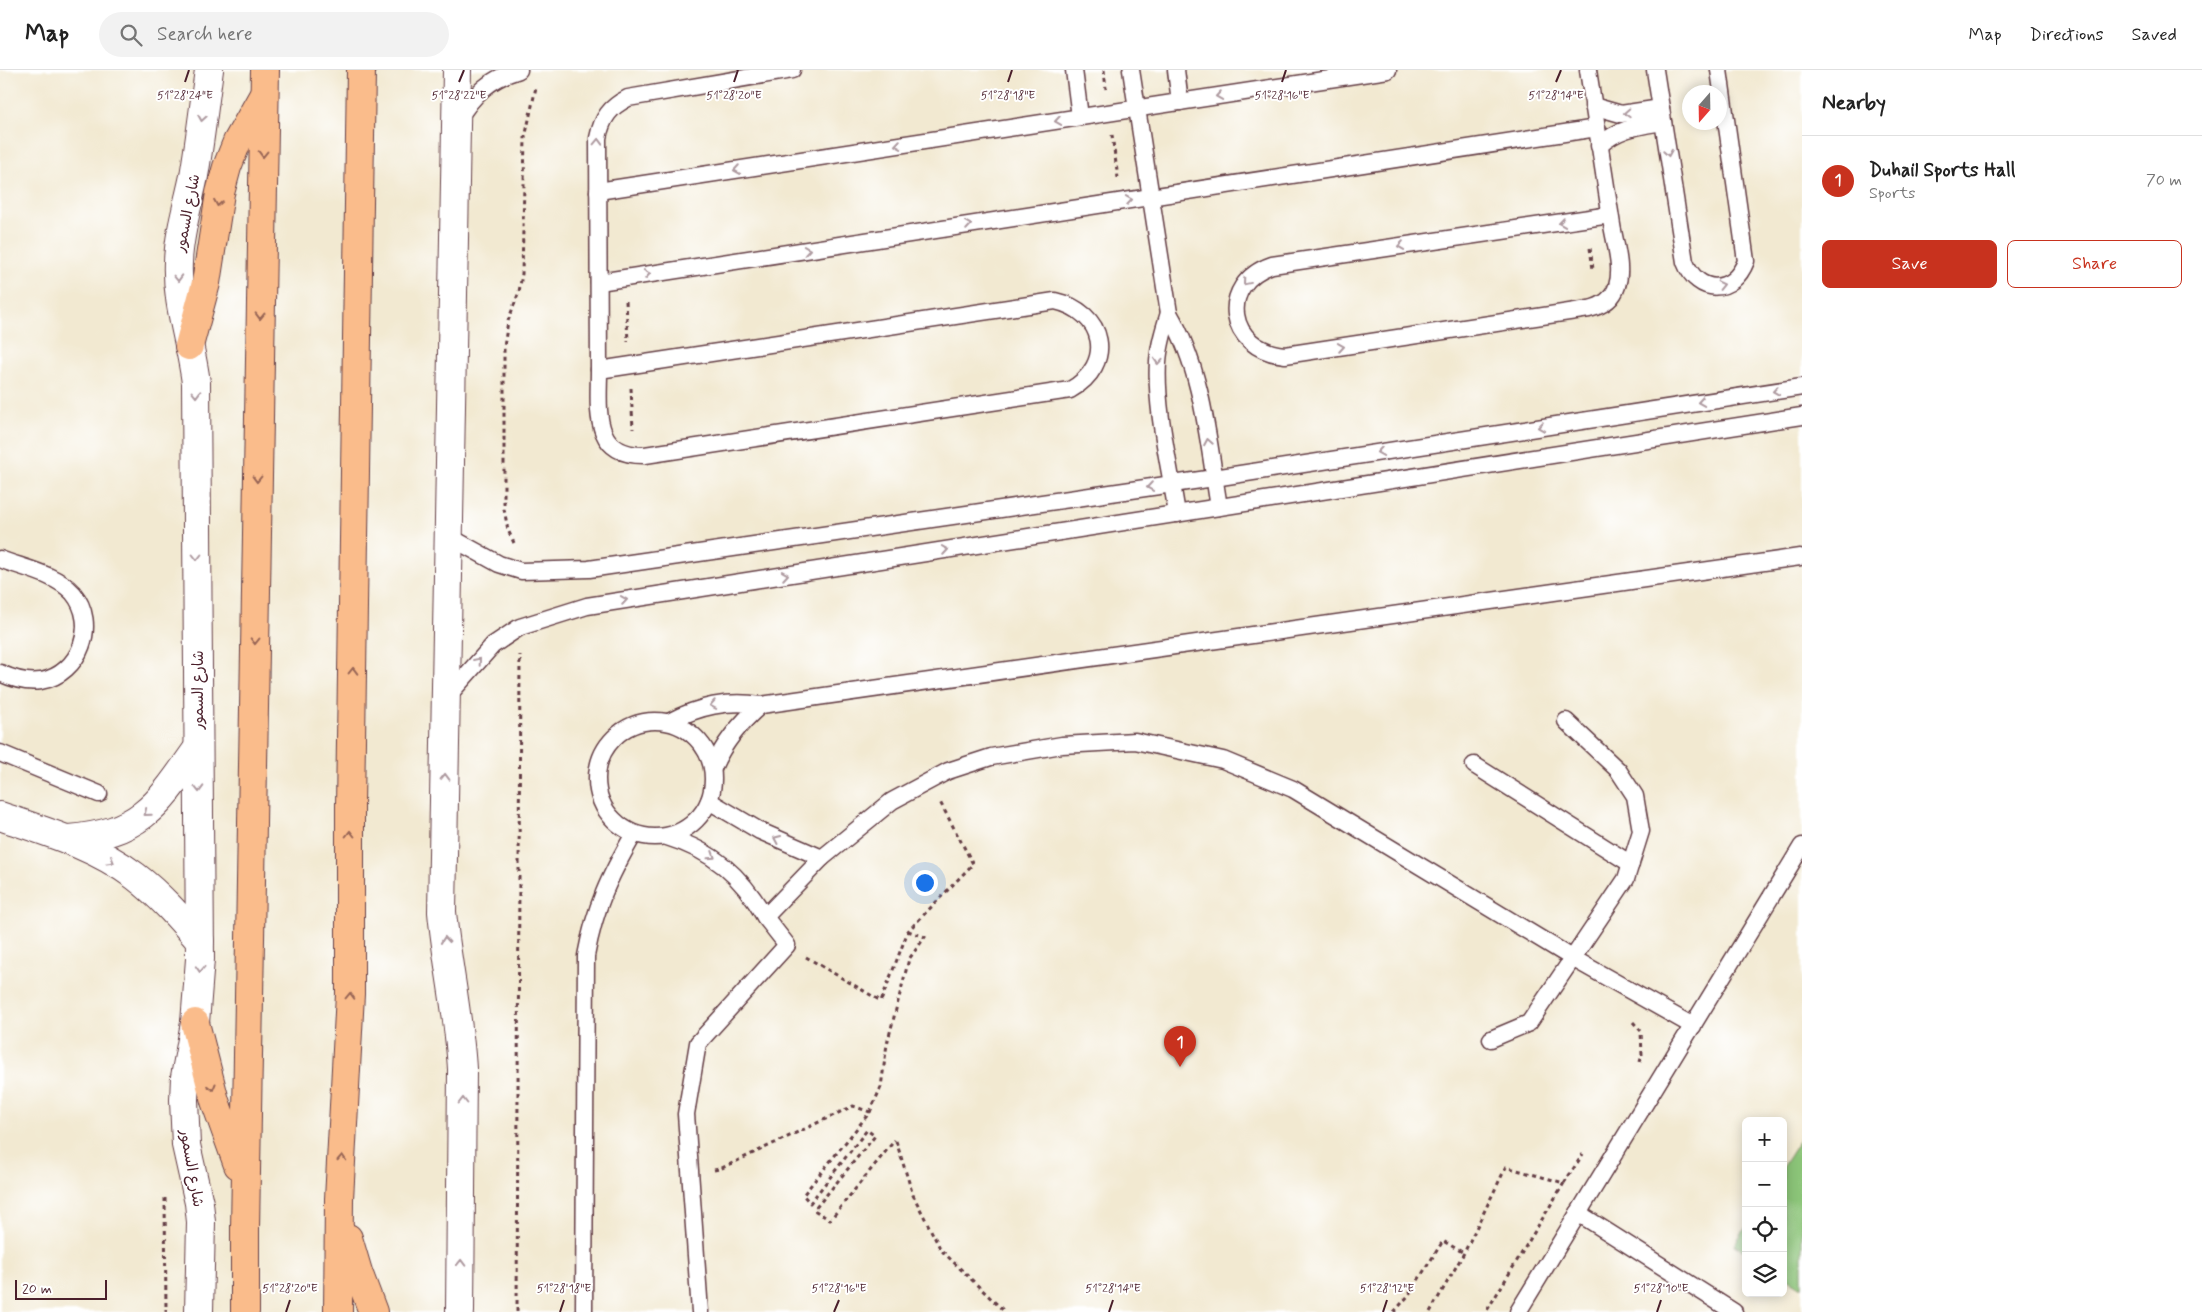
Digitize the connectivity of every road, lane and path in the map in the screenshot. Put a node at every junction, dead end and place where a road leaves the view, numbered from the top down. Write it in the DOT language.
graph roads {
  1 [pos="209,70"];
  2 [pos="361,70"];
  3 [pos="457,70"];
  4 [pos="519,70"];
  5 [pos="792,70"];
  6 [pos="1074,70"];
  7 [pos="1131,70"];
  8 [pos="1176,70"];
  9 [pos="1388,70"];
  10 [pos="1588,70"];
  11 [pos="1655,70"];
  12 [pos="1718,70"];
  13 [pos="537,80"];
  14 [pos="265,82"];
  15 [pos="1180,102"];
  16 [pos="1593,106"];
  17 [pos="1137,109"];
  18 [pos="1662,115"];
  19 [pos="1080,117"];
  20 [pos="457,122"];
  21 [pos="1597,128"];
  22 [pos="1599,146"];
  23 [pos="598,191"];
  24 [pos="1151,196"];
  25 [pos="1610,215"];
  26 [pos="599,282"];
  27 [pos="1169,313"];
  28 [pos="189,346"];
  29 [pos="599,370"];
  30 [pos="1802,387"];
  31 [pos="1749,395"];
  32 [pos="1802,416"];
  33 [pos="1754,423"];
  34 [pos="1214,478"];
  35 [pos="1173,484"];
  36 [pos="1219,507"];
  37 [pos="1177,514"];
  38 [pos="450,537"];
  39 [pos="1800,557"];
  40 [pos="0,559"];
  41 [pos="521,571"];
  42 [pos="520,627"];
  43 [pos="0,673"];
  44 [pos="446,698"];
  45 [pos="761,706"];
  46 [pos="1566,721"];
  47 [pos="669,722"];
  48 [pos="198,748"];
  49 [pos="0,754"];
  50 [pos="1474,766"];
  51 [pos="713,768"];
  52 [pos="929,781"];
  53 [pos="99,794"];
  54 [pos="709,801"];
  55 [pos="0,816"];
  56 [pos="634,834"];
  57 [pos="667,837"];
  58 [pos="68,839"];
  59 [pos="1802,846"];
  60 [pos="822,858"];
  61 [pos="1631,864"];
  62 [pos="764,916"];
  63 [pos="908,931"];
  64 [pos="200,940"];
  65 [pos="787,945"];
  66 [pos="1574,959"];
  67 [pos="1642,997"];
  68 [pos="195,1023"];
  69 [pos="1693,1026"];
  70 [pos="1491,1039"];
  71 [pos="1637,1070"];
  72 [pos="870,1112"];
  73 [pos="1586,1150"];
  74 [pos="690,1172"];
  75 [pos="1564,1183"];
  76 [pos="245,1187"];
  77 [pos="340,1199"];
  78 [pos="1578,1213"];
  79 [pos="1464,1253"];
  80 [pos="199,1312"];
  81 [pos="245,1312"];
  82 [pos="338,1312"];
  83 [pos="374,1312"];
  84 [pos="460,1312"];
  85 [pos="517,1312"];
  86 [pos="584,1312"];
  87 [pos="700,1312"];
  88 [pos="1005,1312"];
  89 [pos="1394,1312"];
  90 [pos="1430,1312"];
  91 [pos="1486,1312"];
  92 [pos="1518,1312"];
  93 [pos="1734,1312"];
  1 -- 28 [label="street, شارع السمور, one-way"];
  77 -- 2 [label="main road, one-way"];
  3 -- 20 [label="street"];
  4 -- 20 [label="lane"];
  23 -- 5 [label="lane, one-way"];
  6 -- 19 [label="lane"];
  7 -- 17 [label="lane"];
  8 -- 15 [label="lane"];
  9 -- 15 [label="lane, one-way"];
  10 -- 16 [label="lane"];
  11 -- 18 [label="lane"];
  18 -- 12 [label="lane, one-way"];
  13 -- 41 [label="path"];
  14 -- 28 [label="main road, one-way"];
  14 -- 76 [label="main road, one-way"];
  15 -- 17 [label="lane"];
  18 -- 16 [label="lane, one-way"];
  16 -- 21 [label="lane"];
  17 -- 19 [label="lane"];
  17 -- 24 [label="lane"];
  18 -- 22 [label="lane"];
  19 -- 23 [label="lane, one-way"];
  20 -- 38 [label="street"];
  21 -- 22 [label="lane"];
  21 -- 24 [label="lane"];
  22 -- 25 [label="lane"];
  23 -- 26 [label="lane"];
  26 -- 24 [label="lane, one-way"];
  24 -- 27 [label="lane"];
  25 -- 25 [label="lane, one-way"];
  26 -- 29 [label="lane"];
  34 -- 27 [label="lane, one-way"];
  27 -- 35 [label="lane, one-way"];
  28 -- 48 [label="street, شارع السمور, one-way"];
  29 -- 29 [label="lane"];
  30 -- 31 [label="lane, one-way"];
  31 -- 33 [label="lane"];
  31 -- 34 [label="lane, one-way"];
  32 -- 33 [label="lane"];
  33 -- 36 [label="lane"];
  34 -- 35 [label="lane"];
  34 -- 36 [label="lane"];
  35 -- 37 [label="lane"];
  35 -- 41 [label="lane, one-way"];
  36 -- 37 [label="lane"];
  42 -- 37 [label="lane, one-way"];
  38 -- 41 [label="lane"];
  38 -- 44 [label="street"];
  39 -- 45 [label="lane"];
  40 -- 43 [label="lane"];
  44 -- 42 [label="lane, one-way"];
  42 -- 85 [label="path"];
  84 -- 44 [label="street, one-way"];
  45 -- 47 [label="lane, one-way"];
  45 -- 51 [label="lane"];
  46 -- 61 [label="lane"];
  47 -- 51 [label="lane"];
  47 -- 56 [label="lane"];
  48 -- 58 [label="street, one-way"];
  48 -- 64 [label="street, شارع السمور, one-way"];
  49 -- 53 [label="lane"];
  50 -- 61 [label="lane"];
  51 -- 54 [label="lane"];
  52 -- 60 [label="lane"];
  52 -- 63 [label="path"];
  52 -- 66 [label="lane"];
  54 -- 57 [label="lane"];
  60 -- 54 [label="lane, one-way"];
  55 -- 58 [label="street"];
  56 -- 57 [label="lane"];
  56 -- 86 [label="lane"];
  57 -- 62 [label="lane, one-way"];
  58 -- 64 [label="street, one-way"];
  59 -- 69 [label="lane"];
  60 -- 62 [label="lane"];
  61 -- 66 [label="lane"];
  62 -- 65 [label="lane"];
  63 -- 65 [label="path"];
  63 -- 72 [label="path"];
  64 -- 68 [label="street, شارع السمور, one-way"];
  65 -- 74 [label="lane"];
  66 -- 67 [label="lane"];
  66 -- 70 [label="lane"];
  67 -- 69 [label="lane"];
  67 -- 71 [label="path"];
  68 -- 76 [label="main road, one-way"];
  68 -- 80 [label="street, شارع السمور"];
  69 -- 78 [label="lane"];
  72 -- 74 [label="path"];
  72 -- 88 [label="path"];
  73 -- 75 [label="path"];
  74 -- 87 [label="lane"];
  75 -- 79 [label="path"];
  75 -- 91 [label="path"];
  76 -- 81 [label="main road"];
  77 -- 82 [label="main road"];
  77 -- 83 [label="main road"];
  78 -- 92 [label="lane"];
  78 -- 93 [label="lane"];
  79 -- 89 [label="path"];
  79 -- 90 [label="path"];
}
